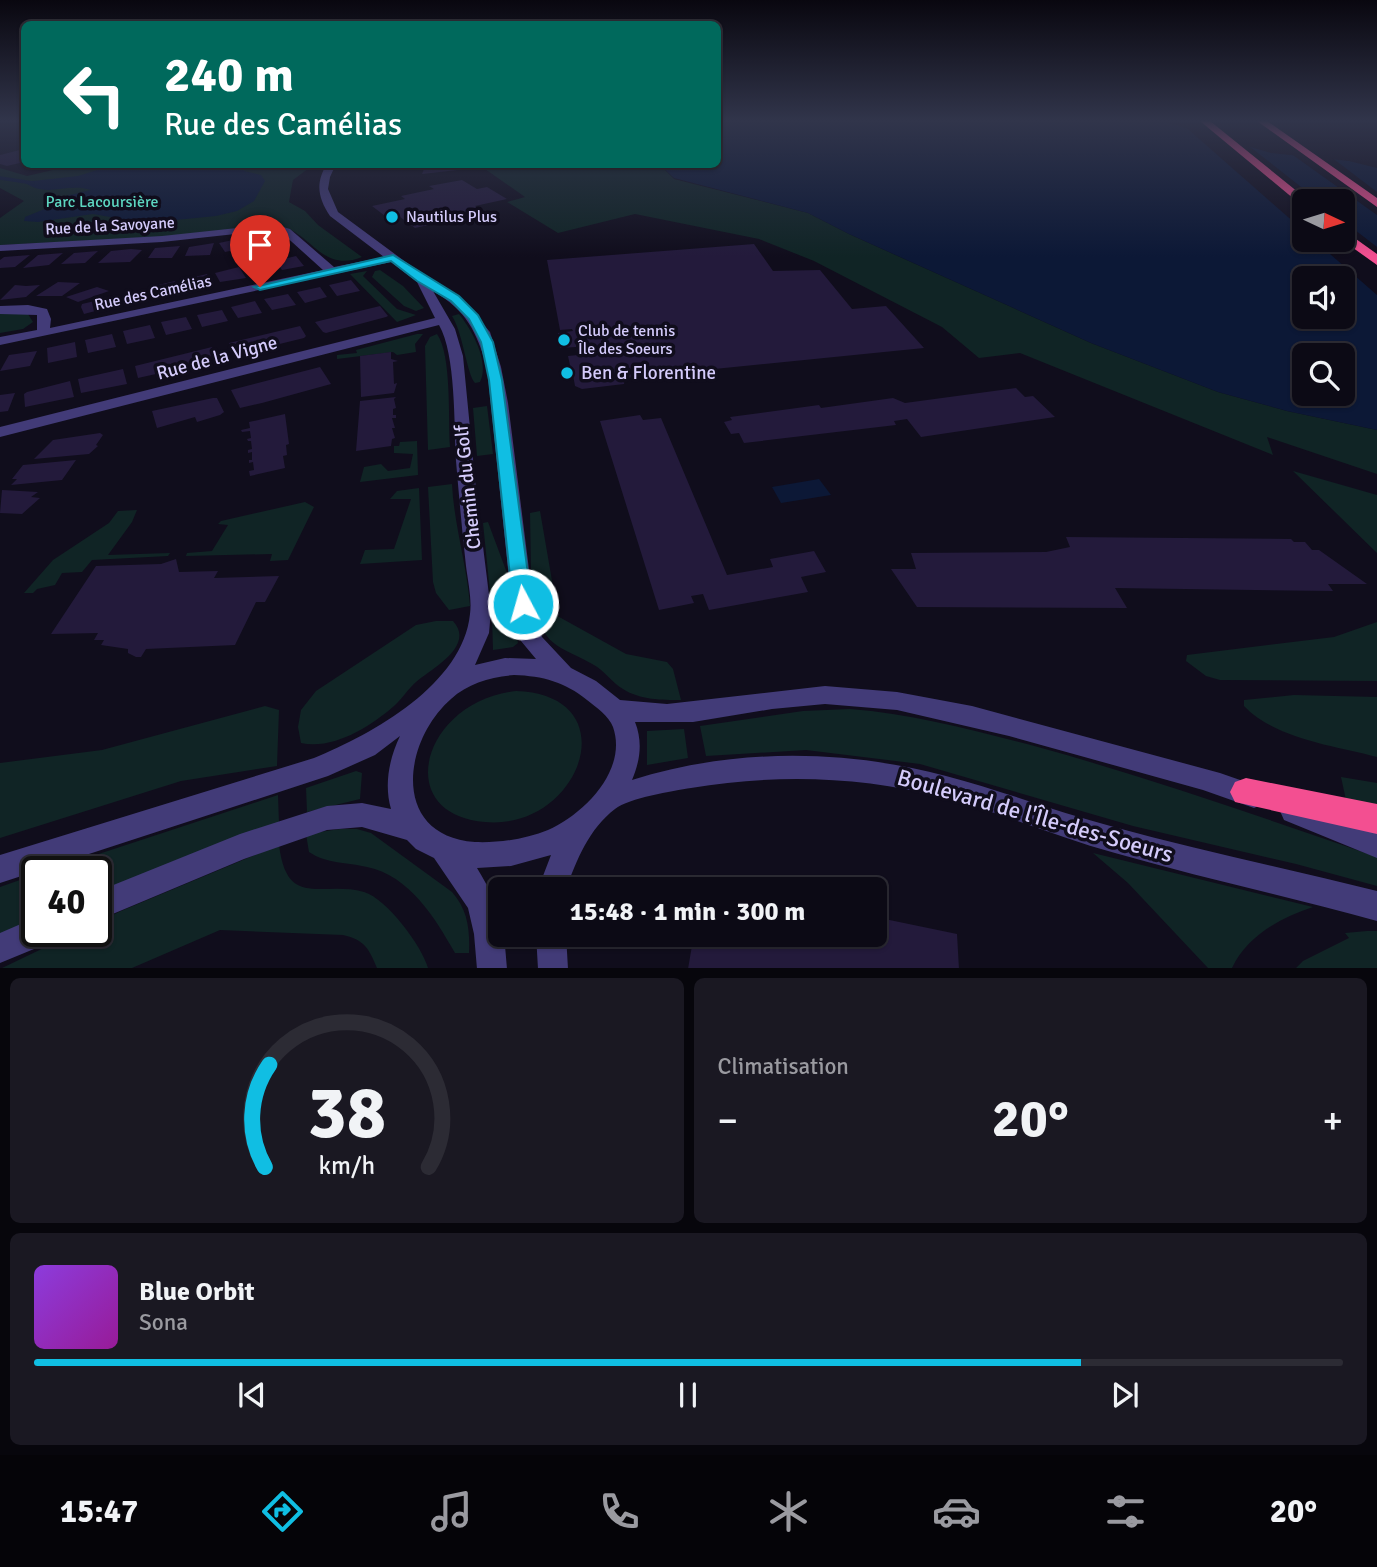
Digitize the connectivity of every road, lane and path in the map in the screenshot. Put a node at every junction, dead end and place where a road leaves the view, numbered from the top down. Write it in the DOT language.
graph roads {
  1 [pos="1260,166"];
  2 [pos="1325,166"];
  3 [pos="330,168"];
  4 [pos="1292,192"];
  5 [pos="1377,203"];
  6 [pos="1355,243"];
  7 [pos="0,248"];
  8 [pos="393,258"];
  9 [pos="1377,261"];
  10 [pos="331,271"];
  11 [pos="422,280"];
  12 [pos="0,310"];
  13 [pos="443,320"];
  14 [pos="43,334"];
  15 [pos="0,341"];
  16 [pos="0,432"];
  17 [pos="564,673"];
  18 [pos="443,691"];
  19 [pos="615,709"];
  20 [pos="1245,792"];
  21 [pos="607,799"];
  22 [pos="1377,819"];
  23 [pos="581,825"];
  24 [pos="413,830"];
  25 [pos="1377,845"];
  26 [pos="445,851"];
  27 [pos="0,869"];
  28 [pos="556,877"];
  29 [pos="112,900"];
  30 [pos="1377,906"];
  31 [pos="21,939"];
  32 [pos="552,947"];
  33 [pos="0,948"];
  34 [pos="492,968"];
  35 [pos="553,968"];
  1 -- 4 [label="highway"];
  2 -- 5 [label="highway"];
  3 -- 8 [label="street, Chemin du Golf"];
  6 -- 9 [label="highway"];
  7 -- 10 [label="street, Rue de la Savoyane"];
  8 -- 10 [label="street, Rue des Camélias"];
  8 -- 11 [label="street, Chemin du Golf"];
  10 -- 14 [label="street, Rue des Camélias"];
  11 -- 13 [label="street, Chemin du Golf"];
  11 -- 17 [label="street, Chemin du Golf"];
  12 -- 14 [label="street"];
  13 -- 16 [label="street, Rue de la Vigne"];
  13 -- 18 [label="street, Chemin du Golf"];
  14 -- 15 [label="street, Rue des Camélias"];
  17 -- 18 [label="street"];
  17 -- 19 [label="street"];
  18 -- 24 [label="street"];
  18 -- 27 [label="street"];
  19 -- 20 [label="street"];
  19 -- 21 [label="street"];
  20 -- 22 [label="highway"];
  20 -- 25 [label="street"];
  21 -- 23 [label="street"];
  21 -- 30 [label="street, Boulevard de l'Île-des-Soeurs"];
  23 -- 26 [label="street"];
  23 -- 28 [label="street"];
  24 -- 26 [label="street"];
  24 -- 29 [label="street"];
  26 -- 34 [label="street"];
  31 -- 33 [label="street"];
  32 -- 35 [label="street"];
}
